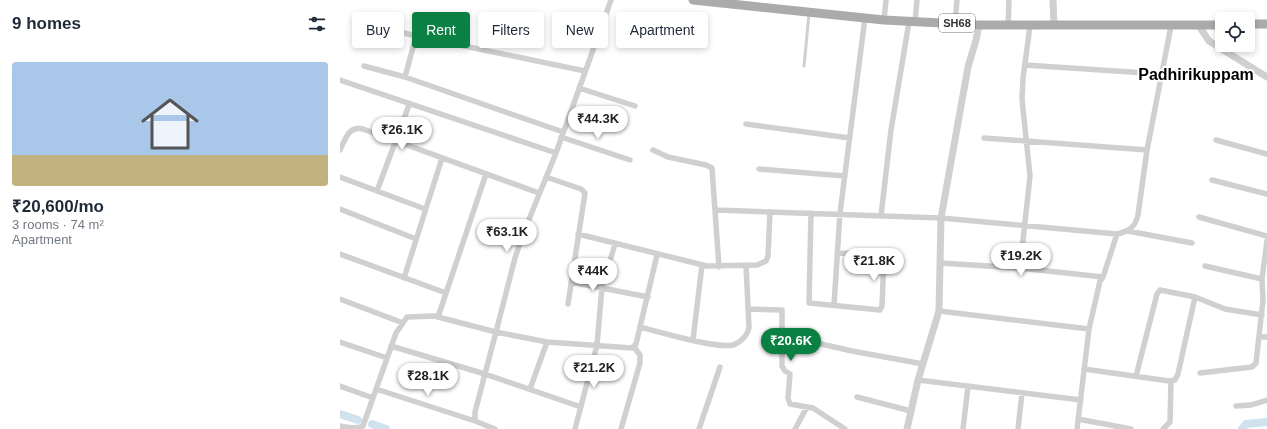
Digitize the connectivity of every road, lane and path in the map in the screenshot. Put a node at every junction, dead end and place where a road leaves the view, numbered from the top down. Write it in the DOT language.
graph roads {
  1 [pos="611,0"];
  2 [pos="693,0"];
  3 [pos="886,0"];
  4 [pos="917,0"];
  5 [pos="957,0"];
  6 [pos="1009,0"];
  7 [pos="1053,0"];
  8 [pos="810,12"];
  9 [pos="865,18"];
  10 [pos="884,20"];
  11 [pos="912,22"];
  12 [pos="955,23"];
  13 [pos="1255,24"];
  14 [pos="1267,24"];
  15 [pos="979,25"];
  16 [pos="1054,25"];
  17 [pos="1215,25"];
  18 [pos="1008,26"];
  19 [pos="1030,26"];
  20 [pos="1171,26"];
  21 [pos="1198,26"];
  22 [pos="470,47"];
  23 [pos="413,48"];
  24 [pos="364,66"];
  25 [pos="804,66"];
  26 [pos="1025,66"];
  27 [pos="585,71"];
  28 [pos="1161,74"];
  29 [pos="405,77"];
  30 [pos="1267,77"];
  31 [pos="340,80"];
  32 [pos="579,88"];
  33 [pos="409,105"];
  34 [pos="635,106"];
  35 [pos="746,124"];
  36 [pos="562,134"];
  37 [pos="850,138"];
  38 [pos="984,138"];
  39 [pos="1216,140"];
  40 [pos="1026,141"];
  41 [pos="396,142"];
  42 [pos="340,150"];
  43 [pos="653,150"];
  44 [pos="1147,150"];
  45 [pos="556,153"];
  46 [pos="1267,154"];
  47 [pos="442,158"];
  48 [pos="630,160"];
  49 [pos="760,169"];
  50 [pos="486,174"];
  51 [pos="845,176"];
  52 [pos="340,177"];
  53 [pos="546,177"];
  54 [pos="1212,180"];
  55 [pos="377,191"];
  56 [pos="539,193"];
  57 [pos="1267,194"];
  58 [pos="340,209"];
  59 [pos="425,209"];
  60 [pos="716,210"];
  61 [pos="770,212"];
  62 [pos="811,213"];
  63 [pos="840,213"];
  64 [pos="881,216"];
  65 [pos="1200,217"];
  66 [pos="941,218"];
  67 [pos="1025,225"];
  68 [pos="1128,231"];
  69 [pos="578,234"];
  70 [pos="1117,234"];
  71 [pos="1267,236"];
  72 [pos="416,239"];
  73 [pos="1267,241"];
  74 [pos="1192,243"];
  75 [pos="614,244"];
  76 [pos="837,253"];
  77 [pos="340,254"];
  78 [pos="657,255"];
  79 [pos="940,263"];
  80 [pos="702,265"];
  81 [pos="746,265"];
  82 [pos="1205,266"];
  83 [pos="719,267"];
  84 [pos="1020,268"];
  85 [pos="1103,277"];
  86 [pos="404,278"];
  87 [pos="1262,279"];
  88 [pos="571,282"];
  89 [pos="602,287"];
  90 [pos="446,293"];
  91 [pos="648,297"];
  92 [pos="1195,297"];
  93 [pos="340,300"];
  94 [pos="568,304"];
  95 [pos="834,305"];
  96 [pos="749,309"];
  97 [pos="939,311"];
  98 [pos="1262,315"];
  99 [pos="438,317"];
  100 [pos="403,323"];
  101 [pos="640,327"];
  102 [pos="1089,329"];
  103 [pos="496,332"];
  104 [pos="1259,337"];
  105 [pos="1267,337"];
  106 [pos="799,338"];
  107 [pos="694,340"];
  108 [pos="340,342"];
  109 [pos="547,342"];
  110 [pos="597,345"];
  111 [pos="391,346"];
  112 [pos="634,347"];
  113 [pos="387,358"];
  114 [pos="923,364"];
  115 [pos="720,367"];
  116 [pos="1084,369"];
  117 [pos="486,374"];
  118 [pos="1200,374"];
  119 [pos="1136,376"];
  120 [pos="918,380"];
  121 [pos="1171,381"];
  122 [pos="340,386"];
  123 [pos="968,386"];
  124 [pos="376,389"];
  125 [pos="530,389"];
  126 [pos="1022,393"];
  127 [pos="857,397"];
  128 [pos="373,398"];
  129 [pos="1081,400"];
  130 [pos="1267,400"];
  131 [pos="1236,406"];
  132 [pos="581,407"];
  133 [pos="807,407"];
  134 [pos="911,411"];
  135 [pos="1078,419"];
  136 [pos="475,421"];
  137 [pos="340,426"];
  138 [pos="360,428"];
  139 [pos="495,429"];
  140 [pos="575,429"];
  141 [pos="621,429"];
  142 [pos="699,429"];
  143 [pos="795,429"];
  144 [pos="845,429"];
  145 [pos="907,429"];
  146 [pos="963,429"];
  147 [pos="1018,429"];
  148 [pos="1077,429"];
  149 [pos="1131,429"];
  150 [pos="1163,429"];
  1 -- 27 [label="street"];
  2 -- 8 [label="main road, SH68"];
  3 -- 10 [label="street"];
  4 -- 11 [label="street"];
  5 -- 12 [label="street"];
  6 -- 18 [label="street"];
  7 -- 16 [label="street"];
  8 -- 9 [label="main road, SH68"];
  8 -- 25 [label="lane"];
  9 -- 10 [label="main road, SH68"];
  9 -- 37 [label="street"];
  10 -- 11 [label="main road, SH68"];
  11 -- 12 [label="main road, SH68"];
  11 -- 64 [label="street"];
  12 -- 15 [label="main road, SH68"];
  13 -- 14 [label="main road"];
  15 -- 18 [label="main road, SH68"];
  15 -- 66 [label="street"];
  16 -- 19 [label="main road, SH68"];
  16 -- 20 [label="main road, SH68"];
  17 -- 21 [label="main road, SH68"];
  18 -- 19 [label="main road, SH68"];
  19 -- 26 [label="street"];
  20 -- 21 [label="main road, SH68"];
  20 -- 28 [label="street"];
  21 -- 30 [label="street"];
  22 -- 27 [label="street"];
  23 -- 29 [label="street"];
  24 -- 29 [label="street"];
  26 -- 28 [label="street"];
  26 -- 40 [label="street"];
  27 -- 32 [label="street"];
  28 -- 44 [label="street"];
  29 -- 36 [label="street"];
  31 -- 33 [label="street"];
  32 -- 34 [label="street"];
  32 -- 36 [label="street"];
  33 -- 41 [label="street"];
  33 -- 45 [label="street"];
  35 -- 37 [label="street"];
  36 -- 45 [label="street"];
  36 -- 48 [label="street"];
  37 -- 51 [label="street"];
  38 -- 40 [label="street"];
  39 -- 46 [label="street"];
  40 -- 44 [label="street"];
  40 -- 67 [label="street"];
  41 -- 42 [label="street"];
  41 -- 47 [label="street"];
  41 -- 55 [label="street"];
  43 -- 60 [label="street"];
  44 -- 68 [label="street"];
  45 -- 53 [label="street"];
  47 -- 50 [label="street"];
  47 -- 59 [label="street"];
  49 -- 51 [label="street"];
  50 -- 56 [label="street"];
  50 -- 90 [label="street"];
  51 -- 63 [label="street"];
  52 -- 55 [label="street"];
  53 -- 56 [label="street"];
  53 -- 69 [label="street"];
  54 -- 57 [label="street"];
  55 -- 59 [label="street"];
  56 -- 103 [label="street"];
  58 -- 72 [label="street"];
  59 -- 72 [label="street"];
  60 -- 61 [label="street"];
  60 -- 83 [label="street"];
  61 -- 62 [label="street"];
  61 -- 81 [label="street"];
  62 -- 63 [label="street"];
  62 -- 95 [label="street"];
  63 -- 64 [label="street"];
  63 -- 76 [label="street"];
  64 -- 66 [label="street"];
  65 -- 71 [label="street"];
  66 -- 67 [label="street"];
  66 -- 79 [label="street"];
  67 -- 70 [label="street"];
  67 -- 84 [label="street"];
  68 -- 70 [label="street"];
  68 -- 74 [label="street"];
  69 -- 75 [label="street"];
  69 -- 88 [label="street"];
  70 -- 85 [label="street"];
  72 -- 86 [label="street"];
  73 -- 87 [label="street"];
  75 -- 78 [label="street"];
  75 -- 89 [label="street"];
  76 -- 95 [label="street"];
  76 -- 95 [label="street"];
  77 -- 86 [label="street"];
  78 -- 80 [label="street"];
  78 -- 91 [label="street"];
  79 -- 84 [label="street"];
  79 -- 97 [label="street"];
  80 -- 83 [label="street"];
  80 -- 107 [label="street"];
  81 -- 83 [label="street"];
  81 -- 96 [label="street"];
  82 -- 87 [label="street"];
  84 -- 85 [label="street"];
  85 -- 102 [label="street"];
  86 -- 90 [label="street"];
  87 -- 98 [label="street"];
  88 -- 89 [label="street"];
  88 -- 94 [label="street"];
  89 -- 91 [label="street"];
  89 -- 110 [label="street"];
  90 -- 99 [label="street"];
  91 -- 101 [label="street"];
  92 -- 98 [label="street"];
  92 -- 119 [label="street"];
  92 -- 121 [label="street"];
  93 -- 100 [label="street"];
  96 -- 107 [label="street"];
  96 -- 133 [label="street"];
  97 -- 102 [label="street"];
  97 -- 114 [label="street"];
  98 -- 104 [label="street"];
  99 -- 100 [label="street"];
  99 -- 103 [label="street"];
  100 -- 111 [label="street"];
  101 -- 107 [label="street"];
  101 -- 112 [label="street"];
  102 -- 116 [label="street"];
  103 -- 109 [label="street"];
  103 -- 117 [label="street"];
  104 -- 105 [label="street"];
  104 -- 118 [label="street"];
  106 -- 114 [label="street"];
  108 -- 113 [label="street"];
  109 -- 110 [label="street"];
  109 -- 125 [label="street"];
  110 -- 112 [label="street"];
  110 -- 132 [label="street"];
  111 -- 113 [label="street"];
  111 -- 117 [label="street"];
  112 -- 141 [label="street"];
  113 -- 124 [label="street"];
  114 -- 120 [label="street"];
  115 -- 142 [label="street"];
  116 -- 119 [label="street"];
  116 -- 129 [label="street"];
  117 -- 125 [label="street"];
  117 -- 136 [label="street"];
  119 -- 121 [label="street"];
  120 -- 123 [label="street"];
  120 -- 134 [label="street"];
  121 -- 150 [label="street"];
  122 -- 128 [label="street"];
  123 -- 126 [label="street"];
  123 -- 146 [label="street"];
  124 -- 128 [label="street"];
  124 -- 136 [label="street"];
  125 -- 132 [label="street"];
  126 -- 129 [label="street"];
  126 -- 147 [label="street"];
  127 -- 134 [label="street"];
  128 -- 138 [label="street"];
  129 -- 135 [label="street"];
  130 -- 131 [label="street"];
  132 -- 140 [label="street"];
  133 -- 143 [label="street"];
  133 -- 144 [label="street"];
  134 -- 145 [label="street"];
  135 -- 148 [label="street"];
  135 -- 149 [label="street"];
  136 -- 139 [label="street"];
  137 -- 138 [label="street"];
}
